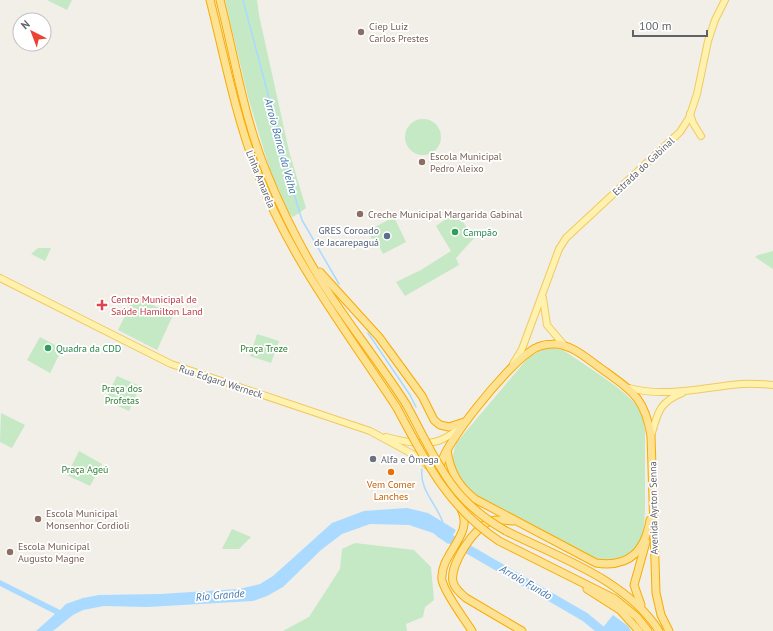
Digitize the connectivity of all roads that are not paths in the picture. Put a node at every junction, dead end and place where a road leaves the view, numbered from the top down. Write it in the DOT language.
graph roads {
  1 [pos="210,0"];
  2 [pos="220,0"];
  3 [pos="725,0"];
  4 [pos="690,114"];
  5 [pos="701,136"];
  6 [pos="308,258"];
  7 [pos="0,278"];
  8 [pos="543,295"];
  9 [pos="356,339"];
  10 [pos="564,345"];
  11 [pos="510,370"];
  12 [pos="773,385"];
  13 [pos="629,388"];
  14 [pos="686,391"];
  15 [pos="464,421"];
  16 [pos="380,436"];
  17 [pos="651,436"];
  18 [pos="447,450"];
  19 [pos="442,480"];
  20 [pos="652,507"];
  21 [pos="518,522"];
  22 [pos="648,531"];
  23 [pos="558,571"];
  24 [pos="646,613"];
  25 [pos="472,631"];
  26 [pos="522,631"];
  27 [pos="639,631"];
  28 [pos="648,631"];
  29 [pos="659,631"];
  30 [pos="669,631"];
  1 -- 9 [label="highway, Linha Amarela"];
  2 -- 6 [label="highway, Linha Amarela"];
  3 -- 4 [label="main road, Estrada do Gabinal"];
  4 -- 5 [label="main road"];
  4 -- 8 [label="main road, Estrada do Gabinal"];
  6 -- 9 [label="highway, Linha Amarela"];
  6 -- 15 [label="highway"];
  7 -- 16 [label="main road, Rua Edgard Werneck"];
  8 -- 10 [label="main road, Estrada do Gabinal"];
  8 -- 11 [label="main road, Estrada do Gabinal"];
  9 -- 23 [label="highway, bridge"];
  9 -- 24 [label="highway, bridge"];
  10 -- 11 [label="highway"];
  10 -- 13 [label="highway, Avenida Ayrton Senna"];
  11 -- 15 [label="highway, Estrada do Gabinal"];
  12 -- 14 [label="main road"];
  13 -- 14 [label="main road"];
  13 -- 17 [label="highway, Avenida Ayrton Senna"];
  14 -- 17 [label="main road"];
  15 -- 16 [label="main road, Estrada do Gabinal"];
  15 -- 18 [label="highway, Estrada do Gabinal"];
  16 -- 19 [label="main road, Rua Edgard Werneck"];
  17 -- 20 [label="highway, Avenida Ayrton Senna"];
  18 -- 19 [label="highway"];
  18 -- 21 [label="highway"];
  19 -- 25 [label="highway, Rua Edgard Werneck"];
  20 -- 22 [label="highway"];
  20 -- 30 [label="highway, Avenida Ayrton Senna"];
  21 -- 22 [label="highway"];
  21 -- 26 [label="highway"];
  22 -- 24 [label="highway"];
  23 -- 27 [label="highway"];
  23 -- 28 [label="highway"];
  24 -- 29 [label="highway"];
}
